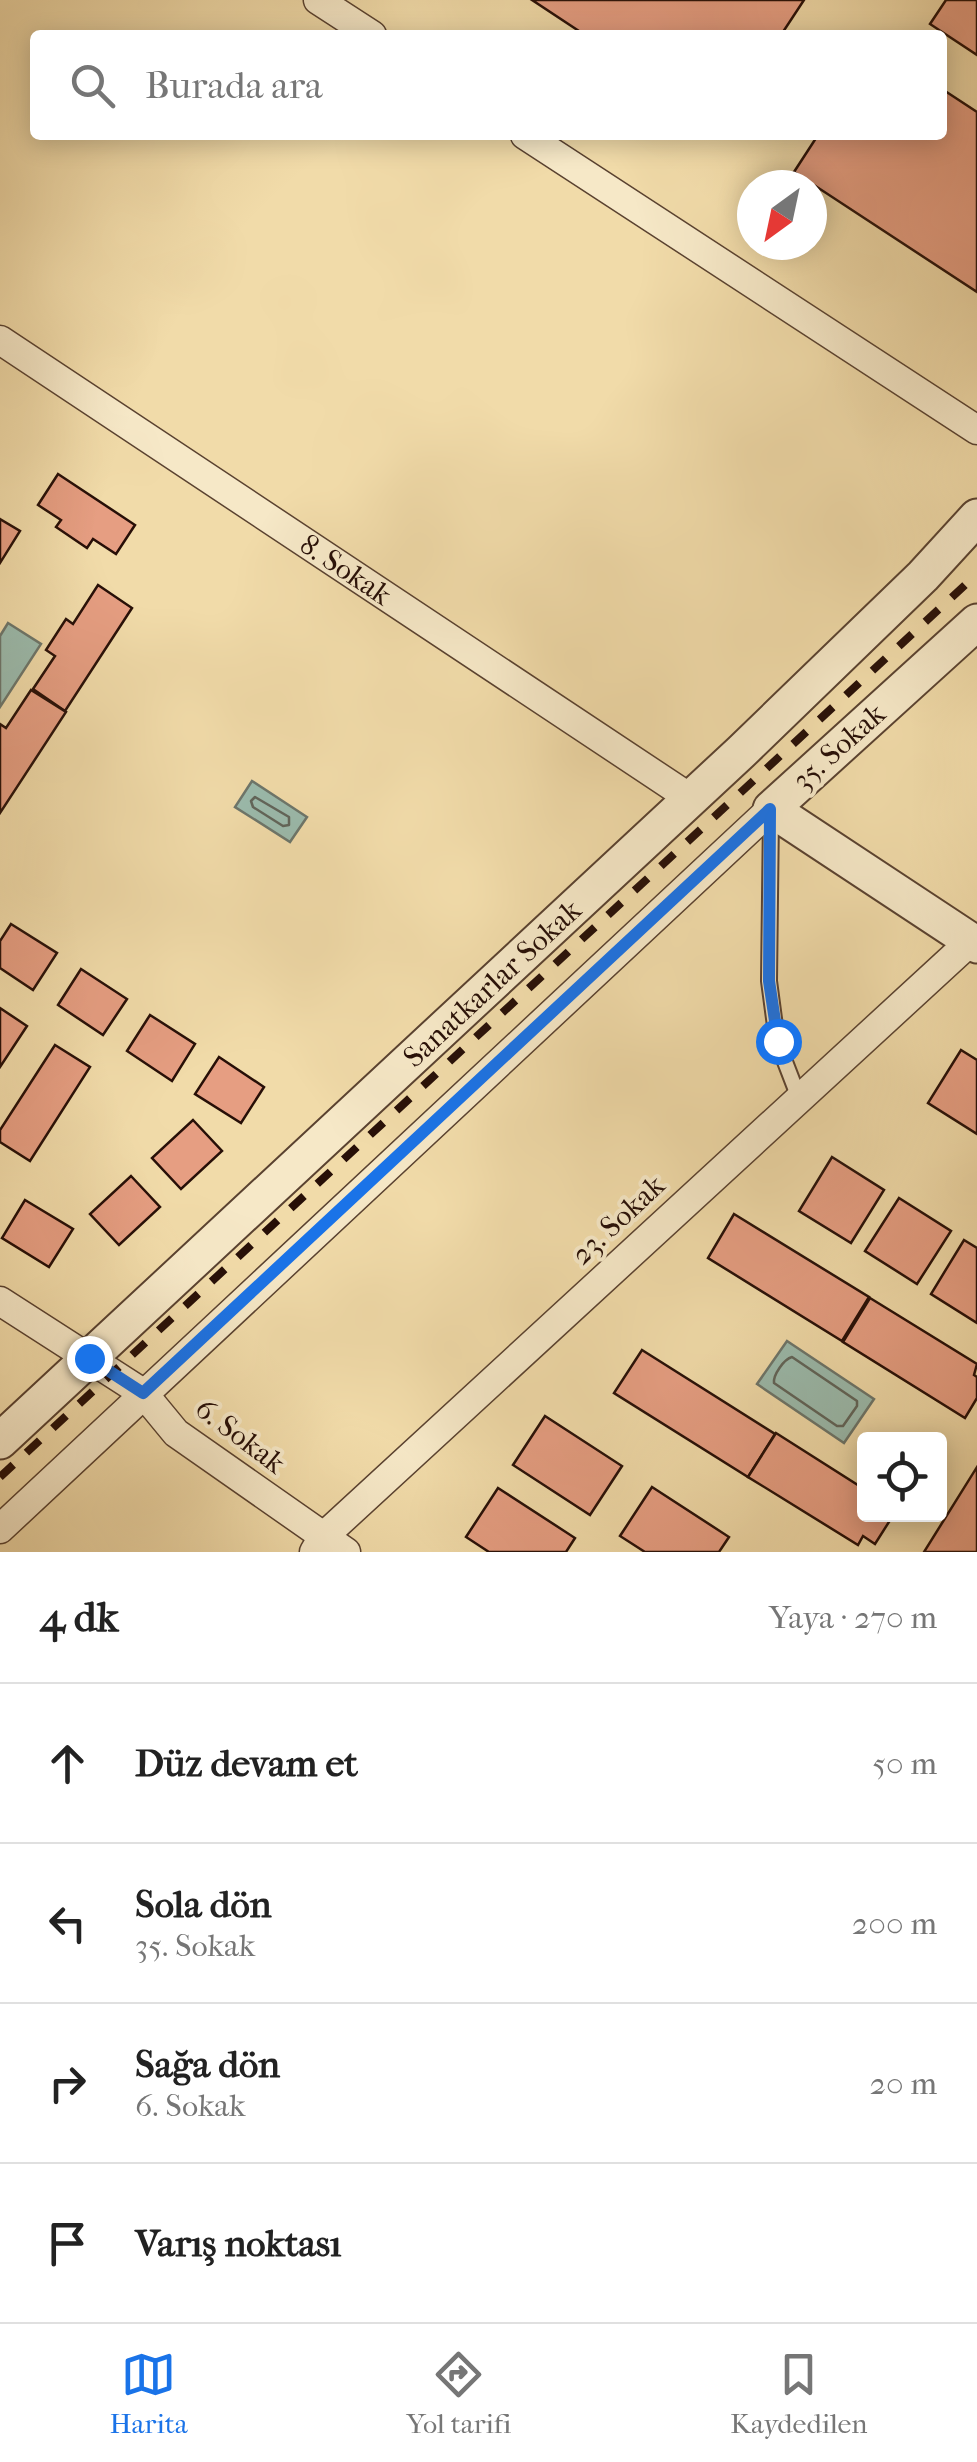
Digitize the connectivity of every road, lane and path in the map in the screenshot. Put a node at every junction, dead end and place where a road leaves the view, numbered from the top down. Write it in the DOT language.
graph roads {
  1 [pos="318,0"];
  2 [pos="364,30"];
  3 [pos="534,140"];
  4 [pos="0,340"];
  5 [pos="977,430"];
  6 [pos="977,517"];
  7 [pos="977,622"];
  8 [pos="690,798"];
  9 [pos="770,809"];
  10 [pos="974,943"];
  11 [pos="799,1098"];
  12 [pos="0,1301"];
  13 [pos="89,1358"];
  14 [pos="143,1393"];
  15 [pos="0,1441"];
  16 [pos="0,1529"];
  17 [pos="328,1547"];
  1 -- 2 [label="street"];
  3 -- 5 [label="street"];
  4 -- 8 [label="street, 8. Sokak"];
  6 -- 8 [label="street, Sanatkarlar Sokak"];
  7 -- 9 [label="street, 35. Sokak"];
  8 -- 13 [label="street, Sanatkarlar Sokak"];
  9 -- 10 [label="street"];
  9 -- 11 [label="lane"];
  9 -- 14 [label="street, 35. Sokak"];
  10 -- 11 [label="street, 23. Sokak"];
  11 -- 17 [label="street, 23. Sokak"];
  12 -- 13 [label="street, 6. Sokak"];
  13 -- 14 [label="street, 6. Sokak"];
  13 -- 15 [label="street, Sanatkarlar Sokak"];
  14 -- 16 [label="street, 35. Sokak"];
  14 -- 17 [label="street, 6. Sokak"];
}
